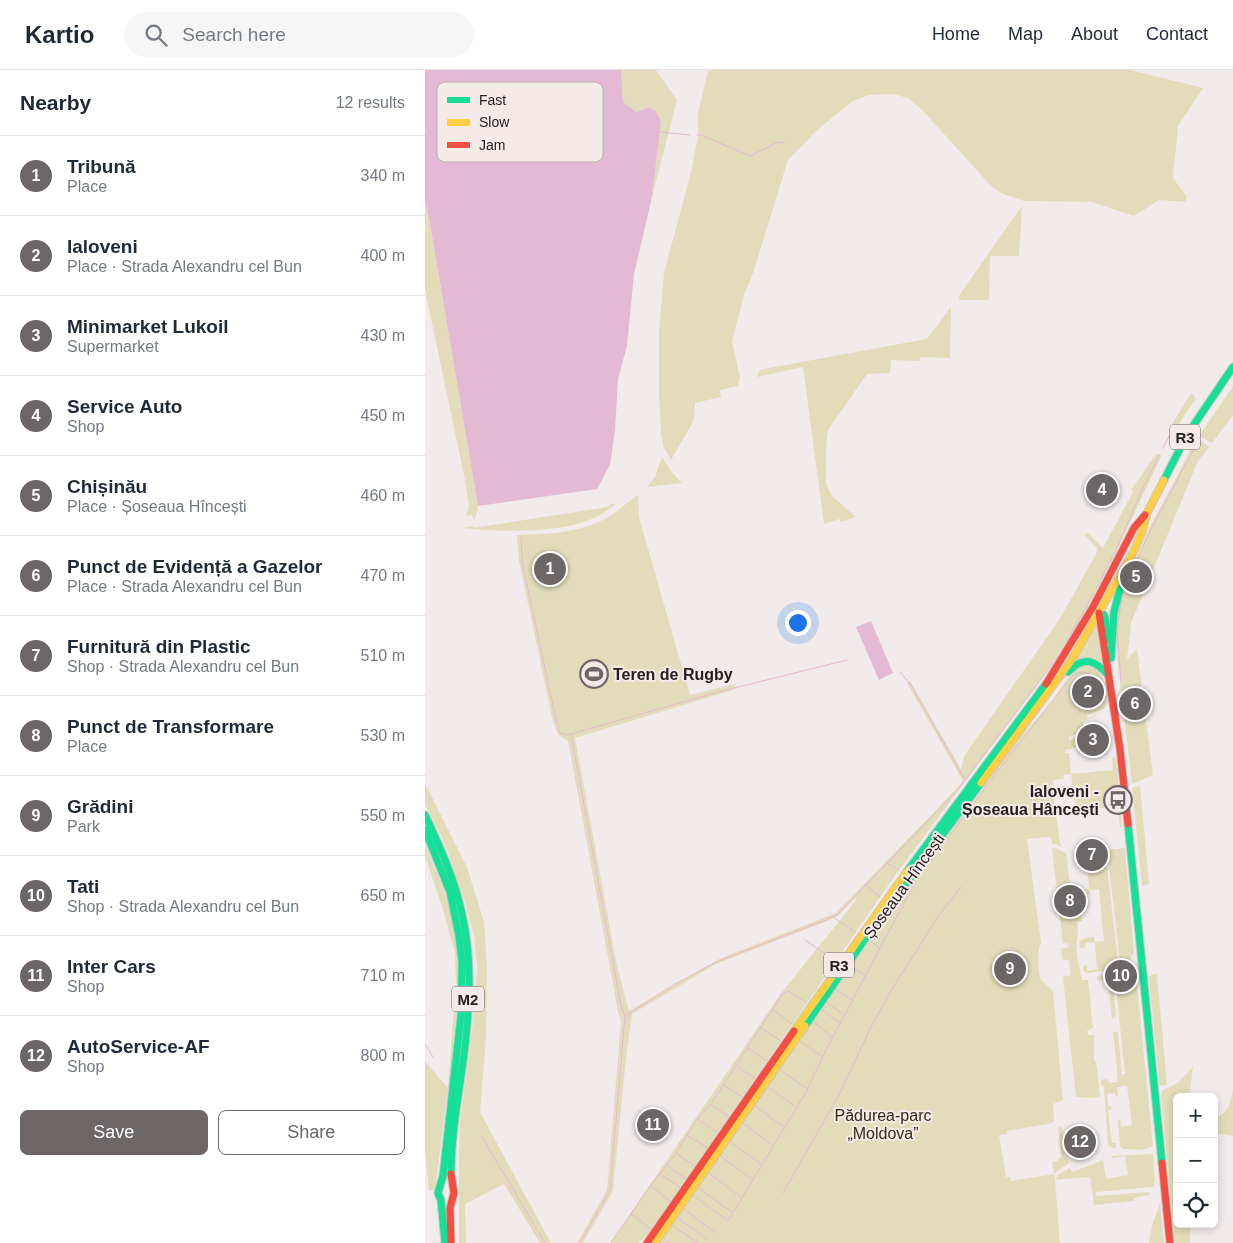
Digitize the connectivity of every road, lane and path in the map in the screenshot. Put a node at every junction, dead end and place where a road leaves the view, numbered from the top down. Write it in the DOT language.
graph roads {
  1 [pos="1233,367"];
  2 [pos="1147,513"];
  3 [pos="1124,549"];
  4 [pos="1133,553"];
  5 [pos="1098,612"];
  6 [pos="1087,618"];
  7 [pos="1111,658"];
  8 [pos="1109,676"];
  9 [pos="1040,693"];
  10 [pos="1114,705"];
  11 [pos="989,772"];
  12 [pos="425,815"];
  13 [pos="425,830"];
  14 [pos="441,1188"];
  15 [pos="452,1189"];
  16 [pos="441,1200"];
  17 [pos="451,1200"];
  18 [pos="654,1233"];
  19 [pos="444,1243"];
  20 [pos="451,1243"];
  21 [pos="640,1243"];
  22 [pos="647,1243"];
  23 [pos="655,1243"];
  24 [pos="1170,1243"];
  1 -- 2 [label="main road, R3"];
  2 -- 3 [label="main road, R3"];
  2 -- 4 [label="main road, R3"];
  3 -- 5 [label="main road, R3"];
  3 -- 6 [label="main road, Șoseaua Hîncești / R3"];
  4 -- 5 [label="main road, Șoseaua Hîncești / R3"];
  4 -- 7 [label="main road, R3"];
  5 -- 6 [label="main road, R3"];
  5 -- 7 [label="main road"];
  5 -- 8 [label="main road"];
  5 -- 9 [label="main road, R3"];
  5 -- 11 [label="main road, Șoseaua Hîncești / R3"];
  6 -- 9 [label="main road, Șoseaua Hîncești / R3"];
  7 -- 10 [label="main road"];
  8 -- 10 [label="main road"];
  8 -- 11 [label="main road, R3"];
  9 -- 18 [label="main road, Șoseaua Hîncești / R3"];
  10 -- 24 [label="main road"];
  11 -- 23 [label="main road, Șoseaua Hîncești / R3"];
  12 -- 15 [label="main road, M2"];
  13 -- 14 [label="main road, M2"];
  14 -- 15 [label="main road"];
  14 -- 16 [label="main road, M2"];
  15 -- 17 [label="main road, M2"];
  16 -- 17 [label="main road"];
  16 -- 19 [label="main road, M2"];
  17 -- 20 [label="main road, M2"];
  18 -- 21 [label="main road"];
  18 -- 22 [label="main road, Șoseaua Hîncești / R3"];
}
